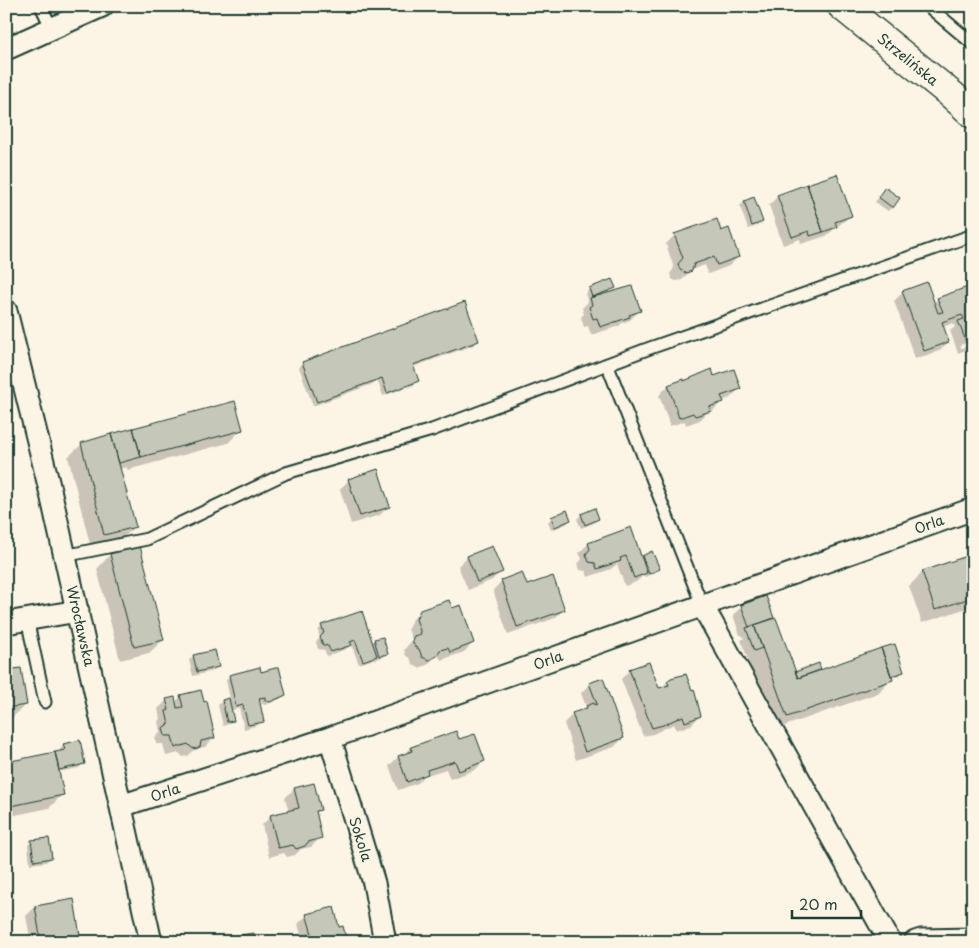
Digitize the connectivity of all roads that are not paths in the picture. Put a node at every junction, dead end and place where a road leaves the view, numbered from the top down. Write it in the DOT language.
graph roads {
  1 [pos="41,6"];
  2 [pos="102,6"];
  3 [pos="842,6"];
  4 [pos="928,6"];
  5 [pos="52,29"];
  6 [pos="973,44"];
  7 [pos="6,49"];
  8 [pos="973,114"];
  9 [pos="973,235"];
  10 [pos="6,311"];
  11 [pos="607,364"];
  12 [pos="973,509"];
  13 [pos="64,556"];
  14 [pos="702,605"];
  15 [pos="78,612"];
  16 [pos="27,619"];
  17 [pos="6,622"];
  18 [pos="45,702"];
  19 [pos="330,738"];
  20 [pos="121,806"];
  21 [pos="973,939"];
  22 [pos="151,942"];
  23 [pos="385,942"];
  24 [pos="890,942"];
  25 [pos="915,942"];
  1 -- 5 [label="lane"];
  2 -- 5 [label="street"];
  3 -- 8 [label="main road, Strzelińska"];
  4 -- 6 [label="lane"];
  5 -- 7 [label="street"];
  9 -- 11 [label="lane"];
  10 -- 13 [label="street, Wrocławska"];
  11 -- 13 [label="lane"];
  11 -- 14 [label="lane"];
  12 -- 14 [label="street, Orla"];
  13 -- 15 [label="street, Wrocławska"];
  14 -- 19 [label="street, Orla"];
  14 -- 24 [label="street"];
  15 -- 16 [label="street"];
  15 -- 20 [label="street, Wrocławska"];
  16 -- 17 [label="street"];
  16 -- 18 [label="lane"];
  19 -- 20 [label="street, Orla"];
  19 -- 23 [label="street, Sokola"];
  20 -- 22 [label="street, Wrocławska"];
  21 -- 25 [label="street"];
}
